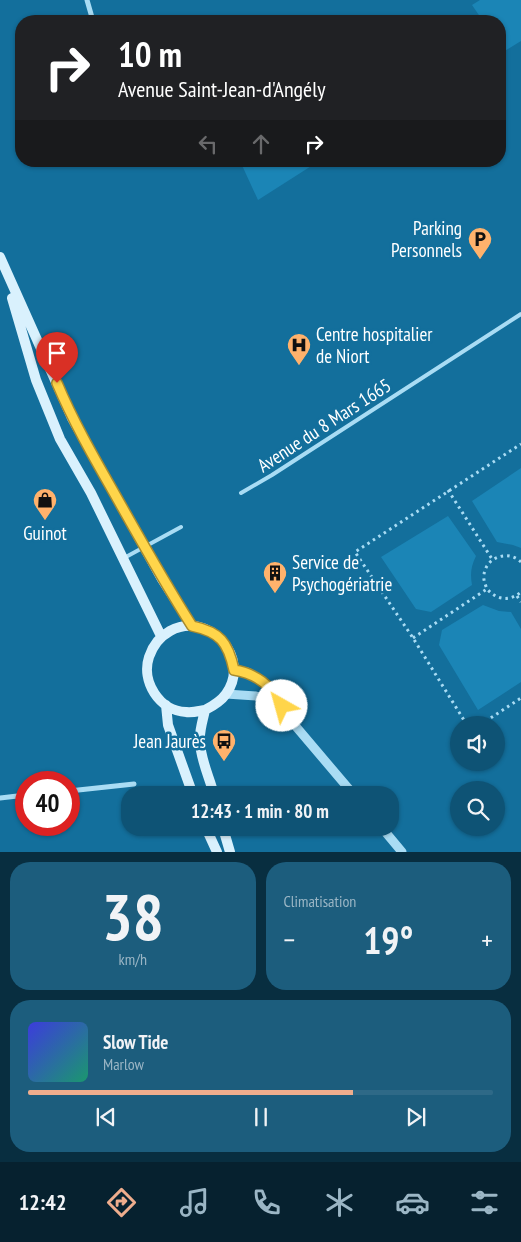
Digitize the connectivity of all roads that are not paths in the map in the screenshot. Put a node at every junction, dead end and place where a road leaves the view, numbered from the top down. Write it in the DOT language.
graph roads {
  1 [pos="87,0"];
  2 [pos="91,15"];
  3 [pos="1,259"];
  4 [pos="521,314"];
  5 [pos="241,493"];
  6 [pos="181,527"];
  7 [pos="145,548"];
  8 [pos="123,559"];
  9 [pos="192,626"];
  10 [pos="161,636"];
  11 [pos="234,670"];
  12 [pos="226,694"];
  13 [pos="166,705"];
  14 [pos="205,710"];
  15 [pos="287,716"];
  16 [pos="134,784"];
  17 [pos="189,786"];
  18 [pos="211,786"];
  19 [pos="346,786"];
  20 [pos="80,790"];
  21 [pos="15,796"];
  22 [pos="0,798"];
  23 [pos="210,836"];
  24 [pos="225,836"];
  25 [pos="389,836"];
  26 [pos="217,852"];
  27 [pos="230,852"];
  28 [pos="402,852"];
  1 -- 2 [label="street"];
  3 -- 7 [label="main road"];
  3 -- 8 [label="main road"];
  4 -- 5 [label="lane, Avenue du 8 Mars 1665"];
  6 -- 7 [label="lane"];
  7 -- 8 [label="lane"];
  7 -- 9 [label="main road"];
  8 -- 10 [label="main road"];
  9 -- 10 [label="main road"];
  9 -- 11 [label="main road"];
  10 -- 13 [label="main road"];
  11 -- 12 [label="main road"];
  11 -- 15 [label="street"];
  12 -- 14 [label="main road"];
  12 -- 15 [label="street"];
  13 -- 14 [label="main road"];
  13 -- 17 [label="main road"];
  14 -- 18 [label="main road"];
  15 -- 19 [label="street"];
  16 -- 20 [label="street"];
  21 -- 22 [label="street"];
  23 -- 26 [label="main road"];
  24 -- 27 [label="main road"];
  25 -- 28 [label="street"];
}
